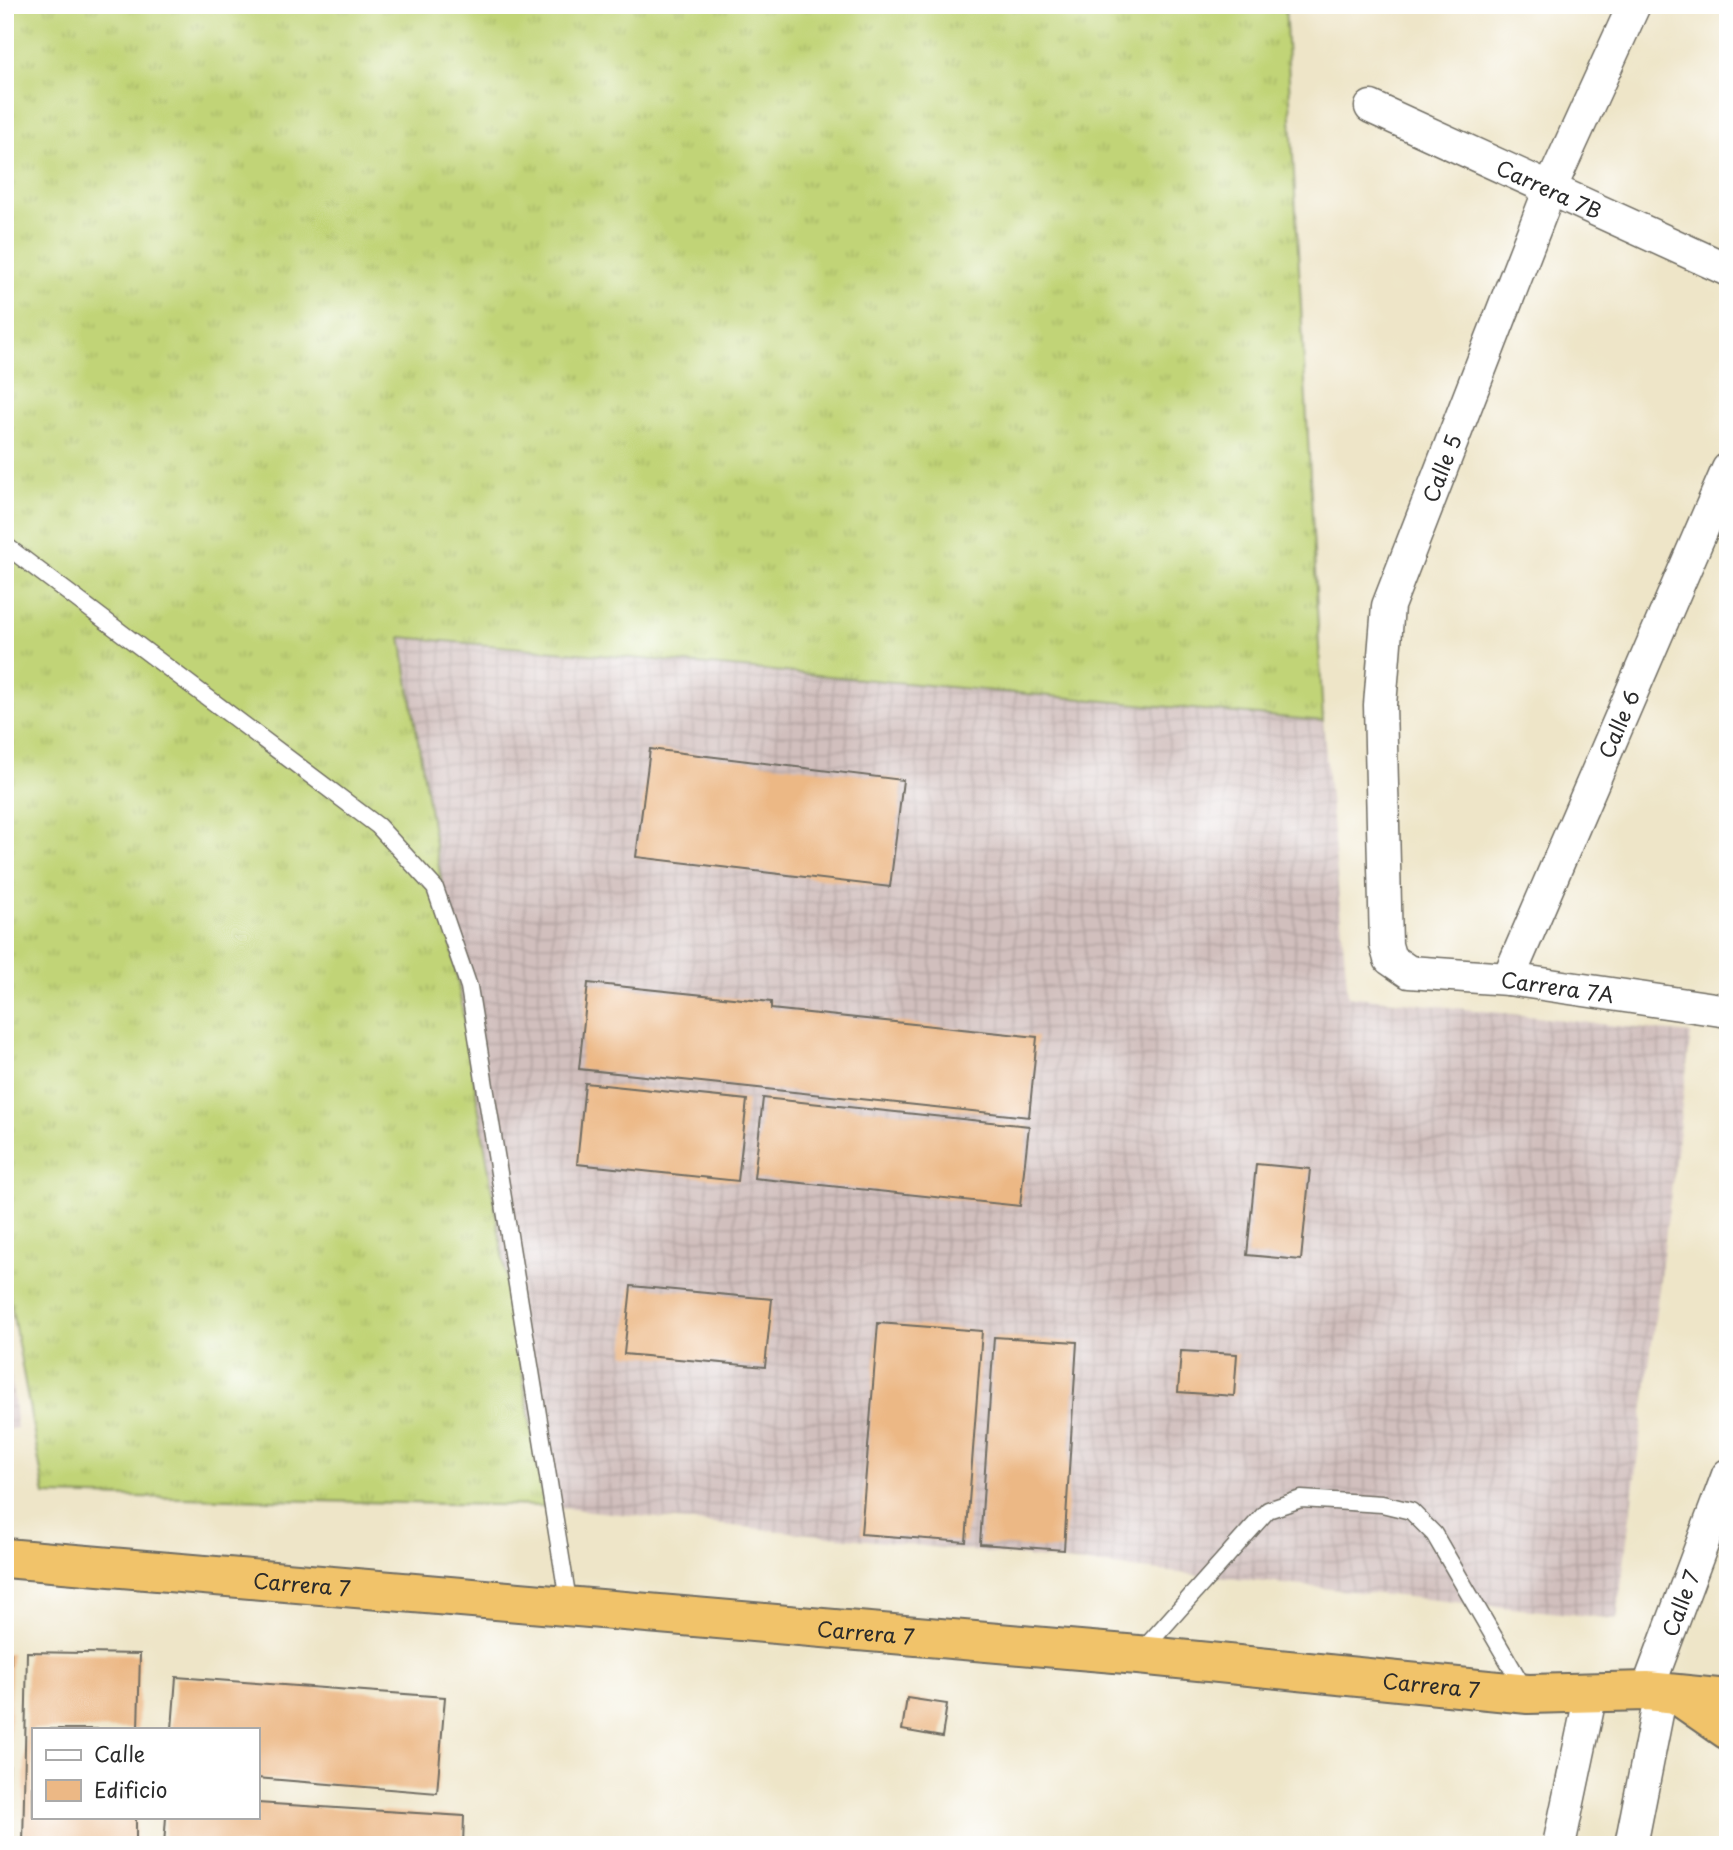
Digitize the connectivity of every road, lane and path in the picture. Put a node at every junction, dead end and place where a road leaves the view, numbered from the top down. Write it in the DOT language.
graph roads {
  1 [pos="1634,5"];
  2 [pos="1371,107"];
  3 [pos="1550,189"];
  4 [pos="1728,270"];
  5 [pos="1728,469"];
  6 [pos="5,545"];
  7 [pos="1390,959"];
  8 [pos="1508,979"];
  9 [pos="1728,1012"];
  10 [pos="1728,1475"];
  11 [pos="5,1558"];
  12 [pos="569,1607"];
  13 [pos="1138,1655"];
  14 [pos="1591,1693"];
  15 [pos="1662,1693"];
  16 [pos="1528,1694"];
  17 [pos="1728,1699"];
  18 [pos="1728,1730"];
  19 [pos="1559,1845"];
  20 [pos="1631,1845"];
  1 -- 3 [label="street, Calle 5"];
  2 -- 3 [label="street, Carrera 7B"];
  3 -- 4 [label="street, Carrera 7B"];
  3 -- 7 [label="street, Calle 5"];
  5 -- 8 [label="street, Calle 6"];
  6 -- 12 [label="lane"];
  7 -- 8 [label="street, Carrera 7A"];
  8 -- 9 [label="street, Carrera 7A"];
  10 -- 15 [label="street, Calle 7"];
  11 -- 12 [label="highway, Carrera 7"];
  12 -- 13 [label="highway, Carrera 7"];
  13 -- 16 [label="highway, Carrera 7"];
  13 -- 16 [label="lane"];
  14 -- 15 [label="highway, Carrera 7"];
  14 -- 16 [label="highway, Carrera 7"];
  14 -- 19 [label="street"];
  15 -- 17 [label="highway, Carrera 7"];
  15 -- 18 [label="highway"];
  15 -- 20 [label="street, Calle 7"];
}
